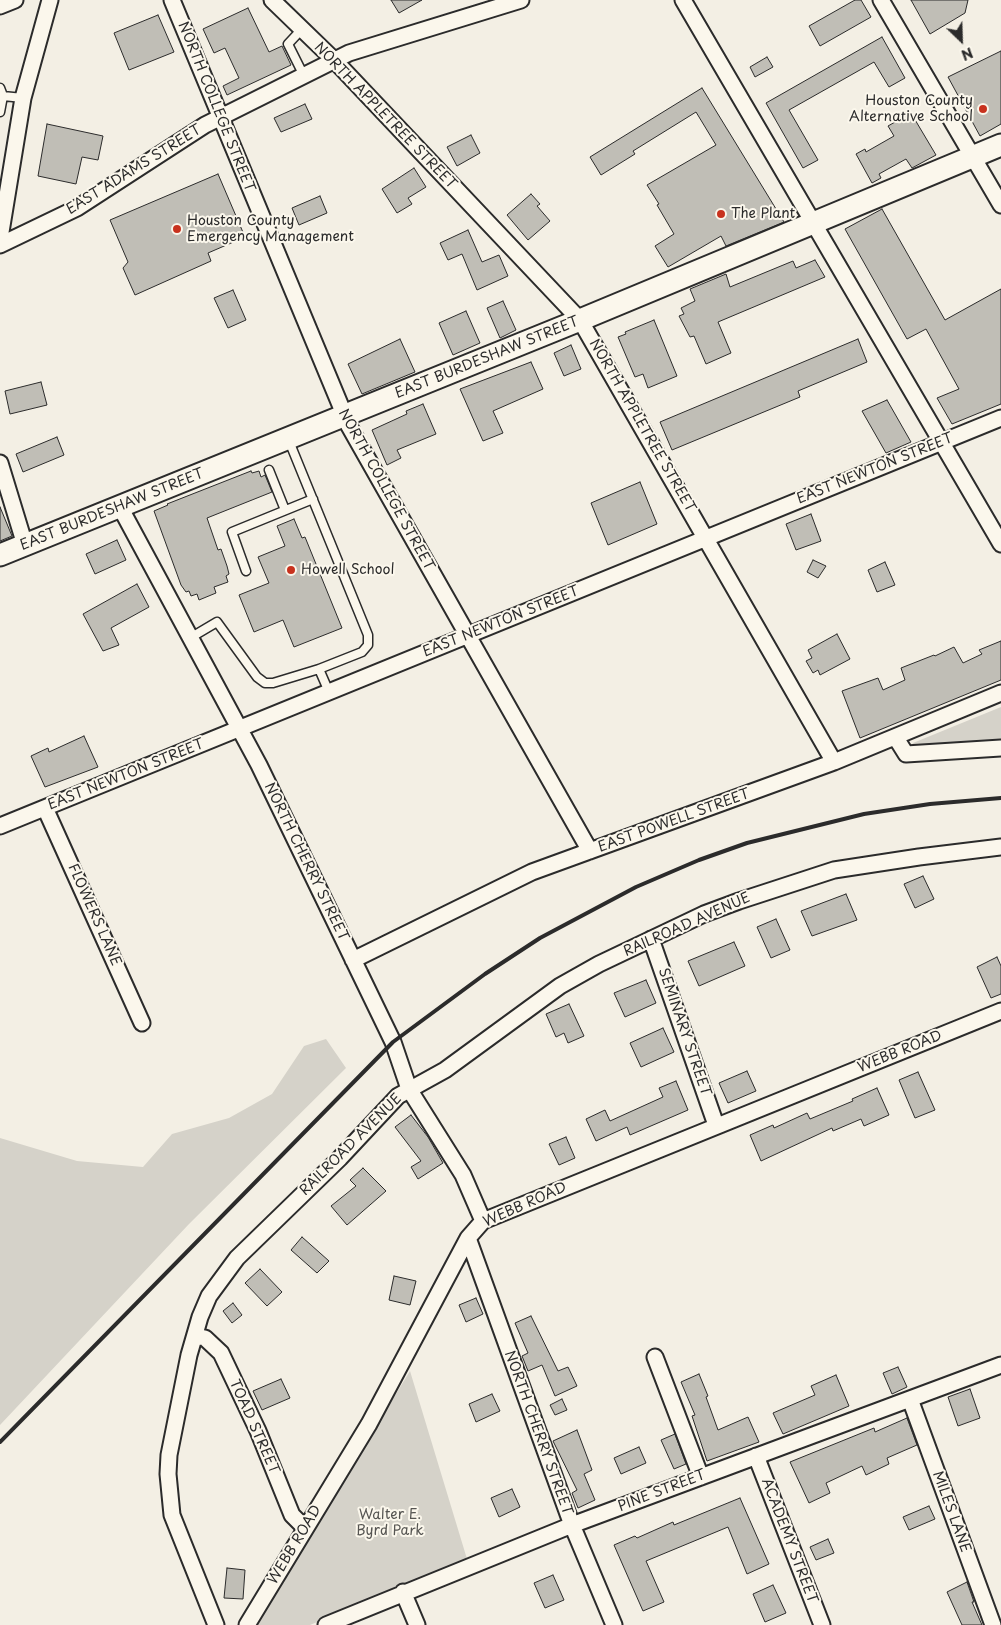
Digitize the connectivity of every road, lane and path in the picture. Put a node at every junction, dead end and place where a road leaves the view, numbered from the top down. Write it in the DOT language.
graph roads {
  1 [pos="15,0"];
  2 [pos="50,0"];
  3 [pos="172,0"];
  4 [pos="272,0"];
  5 [pos="521,0"];
  6 [pos="683,0"];
  7 [pos="881,0"];
  8 [pos="0,6"];
  9 [pos="302,29"];
  10 [pos="334,61"];
  11 [pos="304,76"];
  12 [pos="1,92"];
  13 [pos="23,98"];
  14 [pos="0,112"];
  15 [pos="220,118"];
  16 [pos="1001,145"];
  17 [pos="973,157"];
  18 [pos="3,202"];
  19 [pos="1001,205"];
  20 [pos="813,223"];
  21 [pos="0,238"];
  22 [pos="0,245"];
  23 [pos="580,320"];
  24 [pos="344,416"];
  25 [pos="1001,418"];
  26 [pos="288,439"];
  27 [pos="942,442"];
  28 [pos="0,463"];
  29 [pos="269,470"];
  30 [pos="313,499"];
  31 [pos="120,507"];
  32 [pos="285,510"];
  33 [pos="706,538"];
  34 [pos="25,544"];
  35 [pos="1001,544"];
  36 [pos="0,555"];
  37 [pos="246,572"];
  38 [pos="467,636"];
  39 [pos="190,638"];
  40 [pos="319,669"];
  41 [pos="329,692"];
  42 [pos="1001,692"];
  43 [pos="240,728"];
  44 [pos="896,738"];
  45 [pos="1001,748"];
  46 [pos="834,762"];
  47 [pos="45,808"];
  48 [pos="0,826"];
  49 [pos="1001,848"];
  50 [pos="590,851"];
  51 [pos="650,939"];
  52 [pos="353,960"];
  53 [pos="1001,1011"];
  54 [pos="142,1023"];
  55 [pos="409,1089"];
  56 [pos="716,1125"];
  57 [pos="483,1221"];
  58 [pos="468,1238"];
  59 [pos="195,1336"];
  60 [pos="655,1357"];
  61 [pos="1001,1365"];
  62 [pos="910,1399"];
  63 [pos="756,1456"];
  64 [pos="701,1477"];
  65 [pos="572,1525"];
  66 [pos="305,1528"];
  67 [pos="403,1592"];
  68 [pos="216,1625"];
  69 [pos="246,1625"];
  70 [pos="326,1625"];
  71 [pos="417,1625"];
  72 [pos="614,1625"];
  73 [pos="822,1625"];
  74 [pos="993,1625"];
  1 -- 8 [label="street"];
  2 -- 13 [label="street"];
  3 -- 15 [label="street, NORTH COLLEGE STREET"];
  4 -- 9 [label="street, NORTH APPLETREE STREET"];
  5 -- 10 [label="street, EAST ADAMS STREET"];
  6 -- 20 [label="street"];
  7 -- 17 [label="street"];
  9 -- 10 [label="street, NORTH APPLETREE STREET"];
  9 -- 11 [label="lane"];
  10 -- 11 [label="street, EAST ADAMS STREET"];
  10 -- 23 [label="street, NORTH APPLETREE STREET"];
  11 -- 15 [label="street, EAST ADAMS STREET"];
  12 -- 13 [label="lane"];
  12 -- 14 [label="lane"];
  13 -- 18 [label="street"];
  15 -- 22 [label="street, EAST ADAMS STREET"];
  15 -- 24 [label="street, NORTH COLLEGE STREET"];
  16 -- 17 [label="street, EAST BURDESHAW STREET"];
  17 -- 19 [label="street"];
  17 -- 20 [label="street, EAST BURDESHAW STREET"];
  18 -- 21 [label="street"];
  20 -- 23 [label="street, EAST BURDESHAW STREET"];
  20 -- 27 [label="street"];
  23 -- 24 [label="street, EAST BURDESHAW STREET"];
  23 -- 33 [label="street, NORTH APPLETREE STREET"];
  24 -- 26 [label="street, EAST BURDESHAW STREET"];
  24 -- 38 [label="street, NORTH COLLEGE STREET"];
  25 -- 27 [label="street, EAST NEWTON STREET"];
  26 -- 30 [label="lane"];
  26 -- 31 [label="street, EAST BURDESHAW STREET"];
  27 -- 33 [label="street, EAST NEWTON STREET"];
  27 -- 35 [label="street"];
  28 -- 34 [label="street"];
  29 -- 32 [label="lane"];
  30 -- 32 [label="lane"];
  30 -- 40 [label="lane"];
  31 -- 34 [label="street, EAST BURDESHAW STREET"];
  31 -- 39 [label="street, NORTH CHERRY STREET"];
  32 -- 37 [label="lane"];
  33 -- 38 [label="street, EAST NEWTON STREET"];
  33 -- 46 [label="street, NORTH APPLETREE STREET"];
  34 -- 36 [label="street, EAST BURDESHAW STREET"];
  38 -- 41 [label="street, EAST NEWTON STREET"];
  38 -- 50 [label="street, NORTH COLLEGE STREET"];
  39 -- 40 [label="lane"];
  39 -- 43 [label="street, NORTH CHERRY STREET"];
  40 -- 41 [label="lane"];
  41 -- 43 [label="street, EAST NEWTON STREET"];
  42 -- 44 [label="street, EAST POWELL STREET"];
  43 -- 47 [label="street, EAST NEWTON STREET"];
  43 -- 52 [label="street, NORTH CHERRY STREET"];
  44 -- 45 [label="street"];
  44 -- 46 [label="street, EAST POWELL STREET"];
  46 -- 50 [label="street, EAST POWELL STREET"];
  47 -- 48 [label="street, EAST NEWTON STREET"];
  47 -- 54 [label="street, FLOWERS LANE"];
  49 -- 51 [label="street, RAILROAD AVENUE"];
  50 -- 52 [label="street, EAST POWELL STREET"];
  51 -- 55 [label="street, RAILROAD AVENUE"];
  51 -- 56 [label="street, SEMINARY STREET"];
  52 -- 55 [label="street, NORTH CHERRY STREET"];
  53 -- 56 [label="street, WEBB ROAD"];
  55 -- 57 [label="street, NORTH CHERRY STREET"];
  55 -- 59 [label="street, RAILROAD AVENUE"];
  56 -- 57 [label="street, WEBB ROAD"];
  57 -- 58 [label="street, WEBB ROAD"];
  58 -- 65 [label="street, NORTH CHERRY STREET"];
  58 -- 66 [label="street, WEBB ROAD"];
  59 -- 66 [label="street, TOAD STREET"];
  59 -- 68 [label="street, RAILROAD AVENUE"];
  60 -- 64 [label="street"];
  61 -- 62 [label="street, PINE STREET"];
  62 -- 63 [label="street, PINE STREET"];
  62 -- 74 [label="street, MILES LANE"];
  63 -- 64 [label="street, PINE STREET"];
  63 -- 73 [label="street, ACADEMY STREET"];
  64 -- 65 [label="street, PINE STREET"];
  65 -- 67 [label="street, PINE STREET"];
  65 -- 72 [label="street, NORTH CHERRY STREET"];
  66 -- 69 [label="street, WEBB ROAD"];
  67 -- 70 [label="street, PINE STREET"];
  67 -- 71 [label="street"];
}
